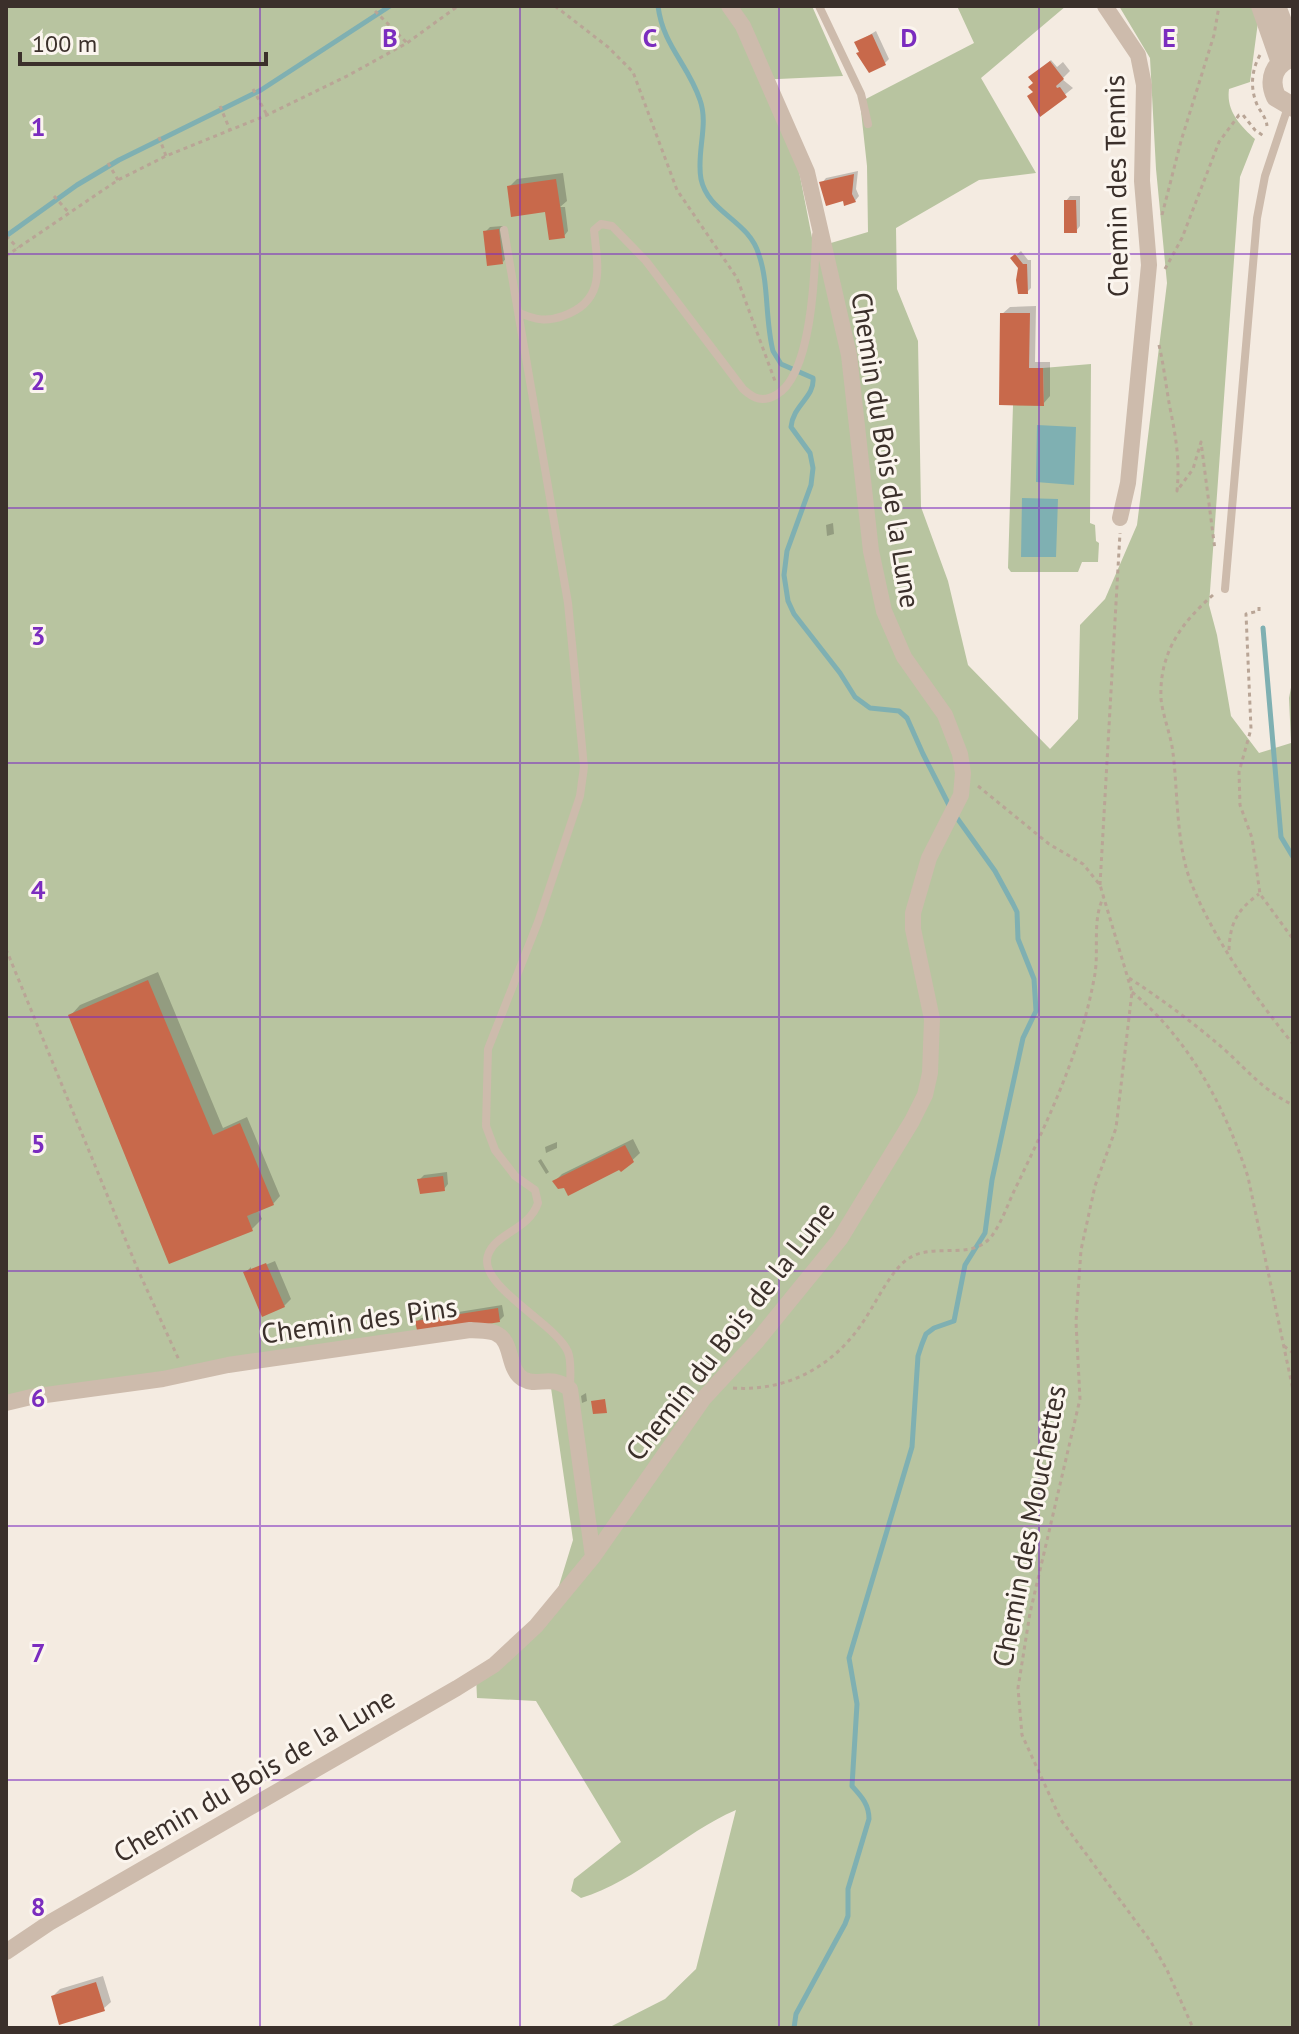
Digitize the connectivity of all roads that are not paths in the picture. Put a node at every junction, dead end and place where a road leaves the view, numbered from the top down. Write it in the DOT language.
graph roads {
  1 [pos="729,6"];
  2 [pos="739,6"];
  3 [pos="819,6"];
  4 [pos="1105,6"];
  5 [pos="1261,6"];
  6 [pos="1276,6"];
  7 [pos="743,26"];
  8 [pos="1289,57"];
  9 [pos="1290,107"];
  10 [pos="868,124"];
  11 [pos="816,222"];
  12 [pos="504,230"];
  13 [pos="520,313"];
  14 [pos="1120,518"];
  15 [pos="1225,587"];
  16 [pos="570,1389"];
  17 [pos="6,1403"];
  18 [pos="593,1557"];
  19 [pos="6,1952"];
  1 -- 7 [label="street, Chemin du Bois de la Lune"];
  2 -- 7 [label="street"];
  3 -- 10 [label="lane"];
  4 -- 14 [label="street, Chemin des Tennis"];
  5 -- 8 [label="street"];
  6 -- 8 [label="street"];
  7 -- 11 [label="street, Chemin du Bois de la Lune"];
  8 -- 9 [label="street"];
  9 -- 15 [label="lane"];
  11 -- 13 [label="lane"];
  11 -- 18 [label="street, Chemin du Bois de la Lune"];
  12 -- 13 [label="lane"];
  13 -- 16 [label="lane"];
  16 -- 17 [label="street, Chemin des Pins"];
  16 -- 18 [label="street"];
  18 -- 19 [label="street, Chemin du Bois de la Lune"];
}
